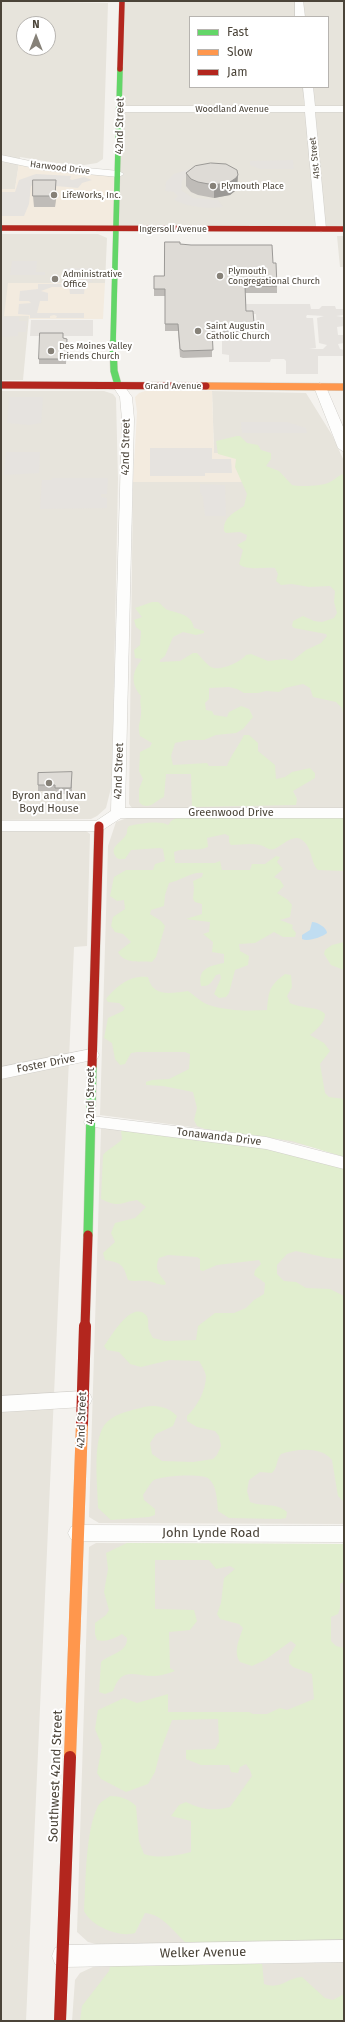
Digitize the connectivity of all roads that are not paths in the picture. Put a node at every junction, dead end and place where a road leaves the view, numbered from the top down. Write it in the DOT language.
graph roads {
  1 [pos="122,1"];
  2 [pos="299,1"];
  3 [pos="300,16"];
  4 [pos="308,88"];
  5 [pos="120,109"];
  6 [pos="310,109"];
  7 [pos="344,109"];
  8 [pos="1,158"];
  9 [pos="119,174"];
  10 [pos="1,228"];
  11 [pos="116,228"];
  12 [pos="321,229"];
  13 [pos="344,229"];
  14 [pos="1,386"];
  15 [pos="118,386"];
  16 [pos="320,387"];
  17 [pos="344,387"];
  18 [pos="342,434"];
  19 [pos="344,448"];
  20 [pos="118,813"];
  21 [pos="344,813"];
  22 [pos="1,826"];
  23 [pos="99,826"];
  24 [pos="92,1055"];
  25 [pos="1,1073"];
  26 [pos="92,1122"];
  27 [pos="344,1163"];
  28 [pos="83,1399"];
  29 [pos="1,1404"];
  30 [pos="78,1533"];
  31 [pos="344,1534"];
  32 [pos="344,1951"];
  33 [pos="63,1956"];
  34 [pos="60,2021"];
  1 -- 5 [label="street, 42nd Street"];
  2 -- 3 [label="street"];
  4 -- 6 [label="street, 41st Street"];
  5 -- 6 [label="street, Woodland Avenue"];
  5 -- 9 [label="street, 42nd Street"];
  6 -- 7 [label="street, Woodland Avenue"];
  6 -- 12 [label="street, 41st Street"];
  8 -- 9 [label="street, Harwood Drive"];
  9 -- 11 [label="street, 42nd Street"];
  10 -- 11 [label="street, Ingersoll Avenue"];
  11 -- 12 [label="street, Ingersoll Avenue"];
  11 -- 15 [label="street, 42nd Street"];
  12 -- 13 [label="street, Ingersoll Avenue"];
  14 -- 15 [label="street, Grand Avenue"];
  15 -- 16 [label="street, Grand Avenue"];
  15 -- 20 [label="street, 42nd Street"];
  16 -- 17 [label="street, Grand Avenue"];
  16 -- 18 [label="street"];
  18 -- 19 [label="street"];
  20 -- 21 [label="street, Greenwood Drive"];
  20 -- 23 [label="street, 42nd Street"];
  22 -- 23 [label="street"];
  23 -- 24 [label="street, 42nd Street"];
  24 -- 25 [label="street, Foster Drive"];
  24 -- 26 [label="street, 42nd Street"];
  26 -- 27 [label="street, Tonawanda Drive"];
  26 -- 28 [label="street, 42nd Street"];
  28 -- 29 [label="street"];
  28 -- 30 [label="street, 42nd Street"];
  30 -- 31 [label="street, John Lynde Road"];
  30 -- 33 [label="street, Southwest 42nd Street"];
  32 -- 33 [label="street, Welker Avenue"];
  33 -- 34 [label="street, Southwest 42nd Street"];
}
